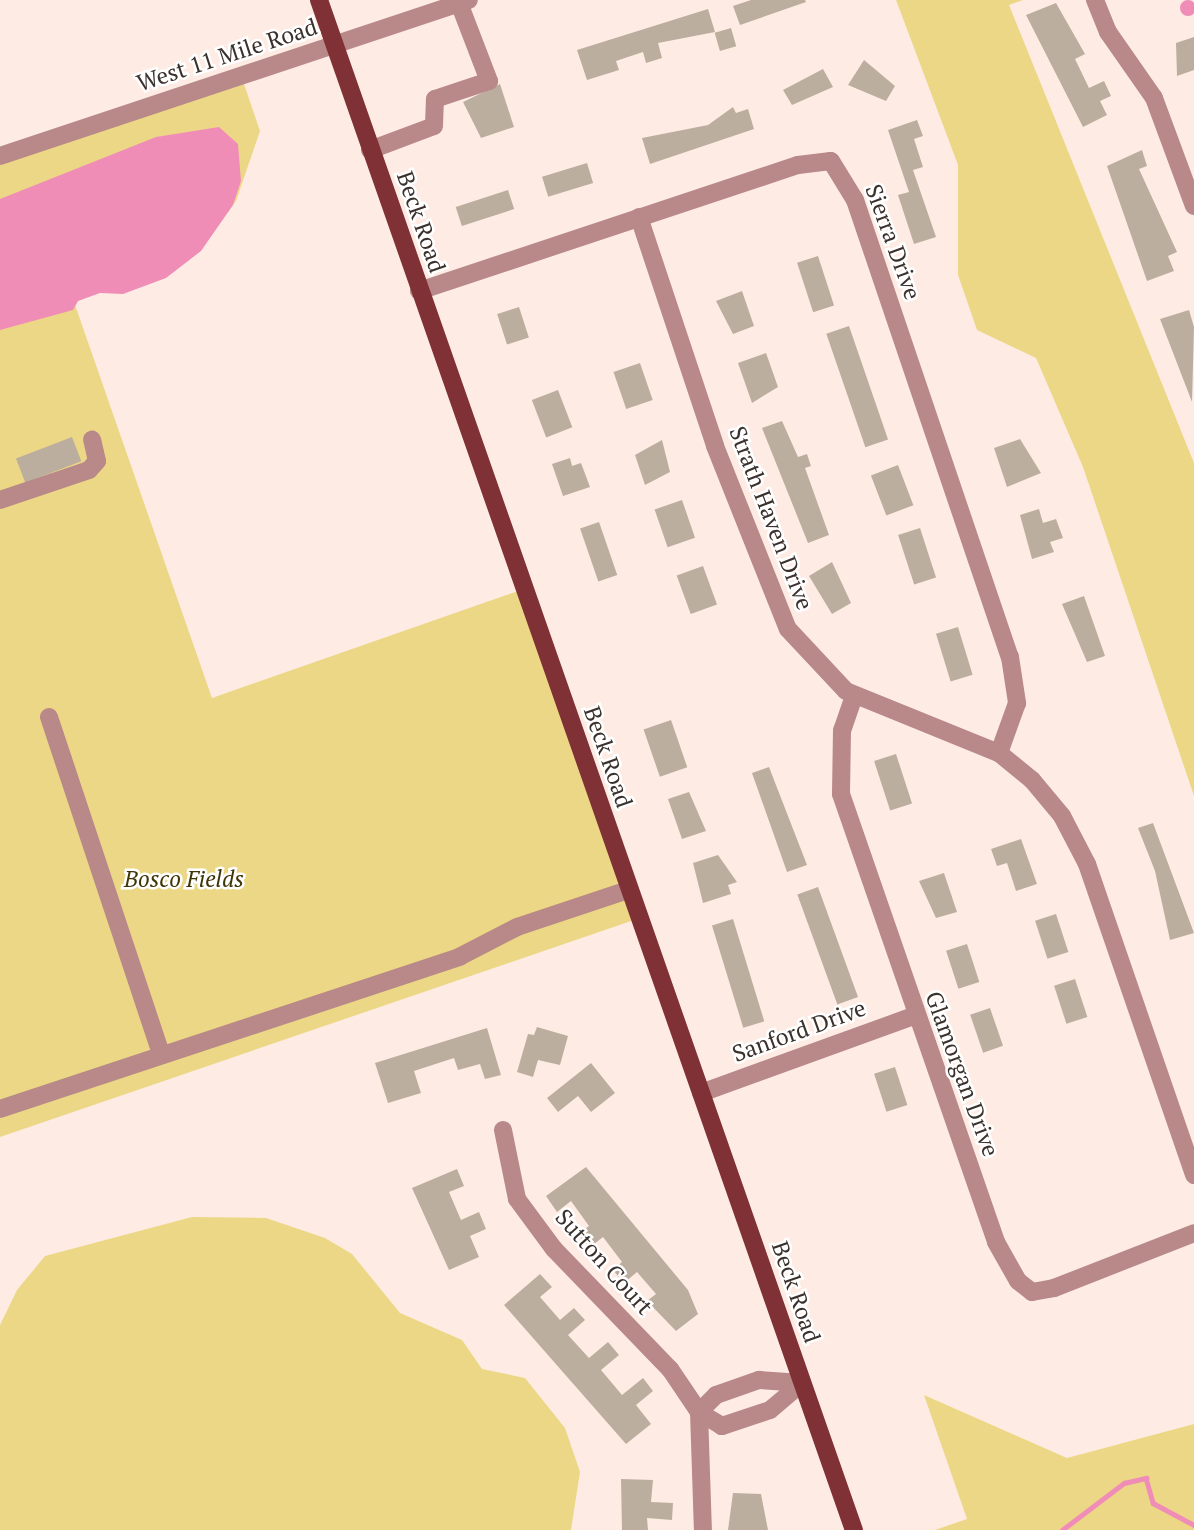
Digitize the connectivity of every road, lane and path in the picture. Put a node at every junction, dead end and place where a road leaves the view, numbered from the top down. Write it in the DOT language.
graph roads {
  1 [pos="319,0"];
  2 [pos="1095,0"];
  3 [pos="464,2"];
  4 [pos="334,45"];
  5 [pos="370,150"];
  6 [pos="0,156"];
  7 [pos="1194,206"];
  8 [pos="639,217"];
  9 [pos="419,291"];
  10 [pos="92,440"];
  11 [pos="0,500"];
  12 [pos="854,696"];
  13 [pos="49,717"];
  14 [pos="999,753"];
  15 [pos="628,890"];
  16 [pos="914,1016"];
  17 [pos="161,1053"];
  18 [pos="701,1093"];
  19 [pos="0,1108"];
  20 [pos="503,1130"];
  21 [pos="1194,1175"];
  22 [pos="1194,1233"];
  23 [pos="802,1383"];
  24 [pos="699,1412"];
  25 [pos="703,1530"];
  26 [pos="853,1530"];
  1 -- 4 [label="main road, Beck Road"];
  2 -- 7 [label="street"];
  3 -- 4 [label="street, West 11 Mile Road"];
  3 -- 5 [label="street"];
  4 -- 5 [label="main road, Beck Road"];
  4 -- 6 [label="street, West 11 Mile Road"];
  5 -- 9 [label="main road, Beck Road"];
  8 -- 9 [label="street, Sierra Drive"];
  8 -- 12 [label="street, Strath Haven Drive"];
  8 -- 14 [label="street, Sierra Drive"];
  9 -- 15 [label="main road, Beck Road"];
  10 -- 11 [label="street"];
  12 -- 14 [label="street, Strath Haven Drive"];
  12 -- 16 [label="street, Glamorgan Drive"];
  13 -- 17 [label="street"];
  14 -- 21 [label="street, Strath Haven Drive"];
  15 -- 17 [label="street"];
  15 -- 18 [label="main road, Beck Road"];
  16 -- 18 [label="street, Sanford Drive"];
  16 -- 22 [label="street, Glamorgan Drive"];
  17 -- 19 [label="street"];
  18 -- 23 [label="main road, Beck Road"];
  20 -- 24 [label="street, Sutton Court"];
  23 -- 24 [label="street"];
  23 -- 24 [label="street"];
  23 -- 26 [label="main road, Beck Road"];
  24 -- 25 [label="street"];
}
